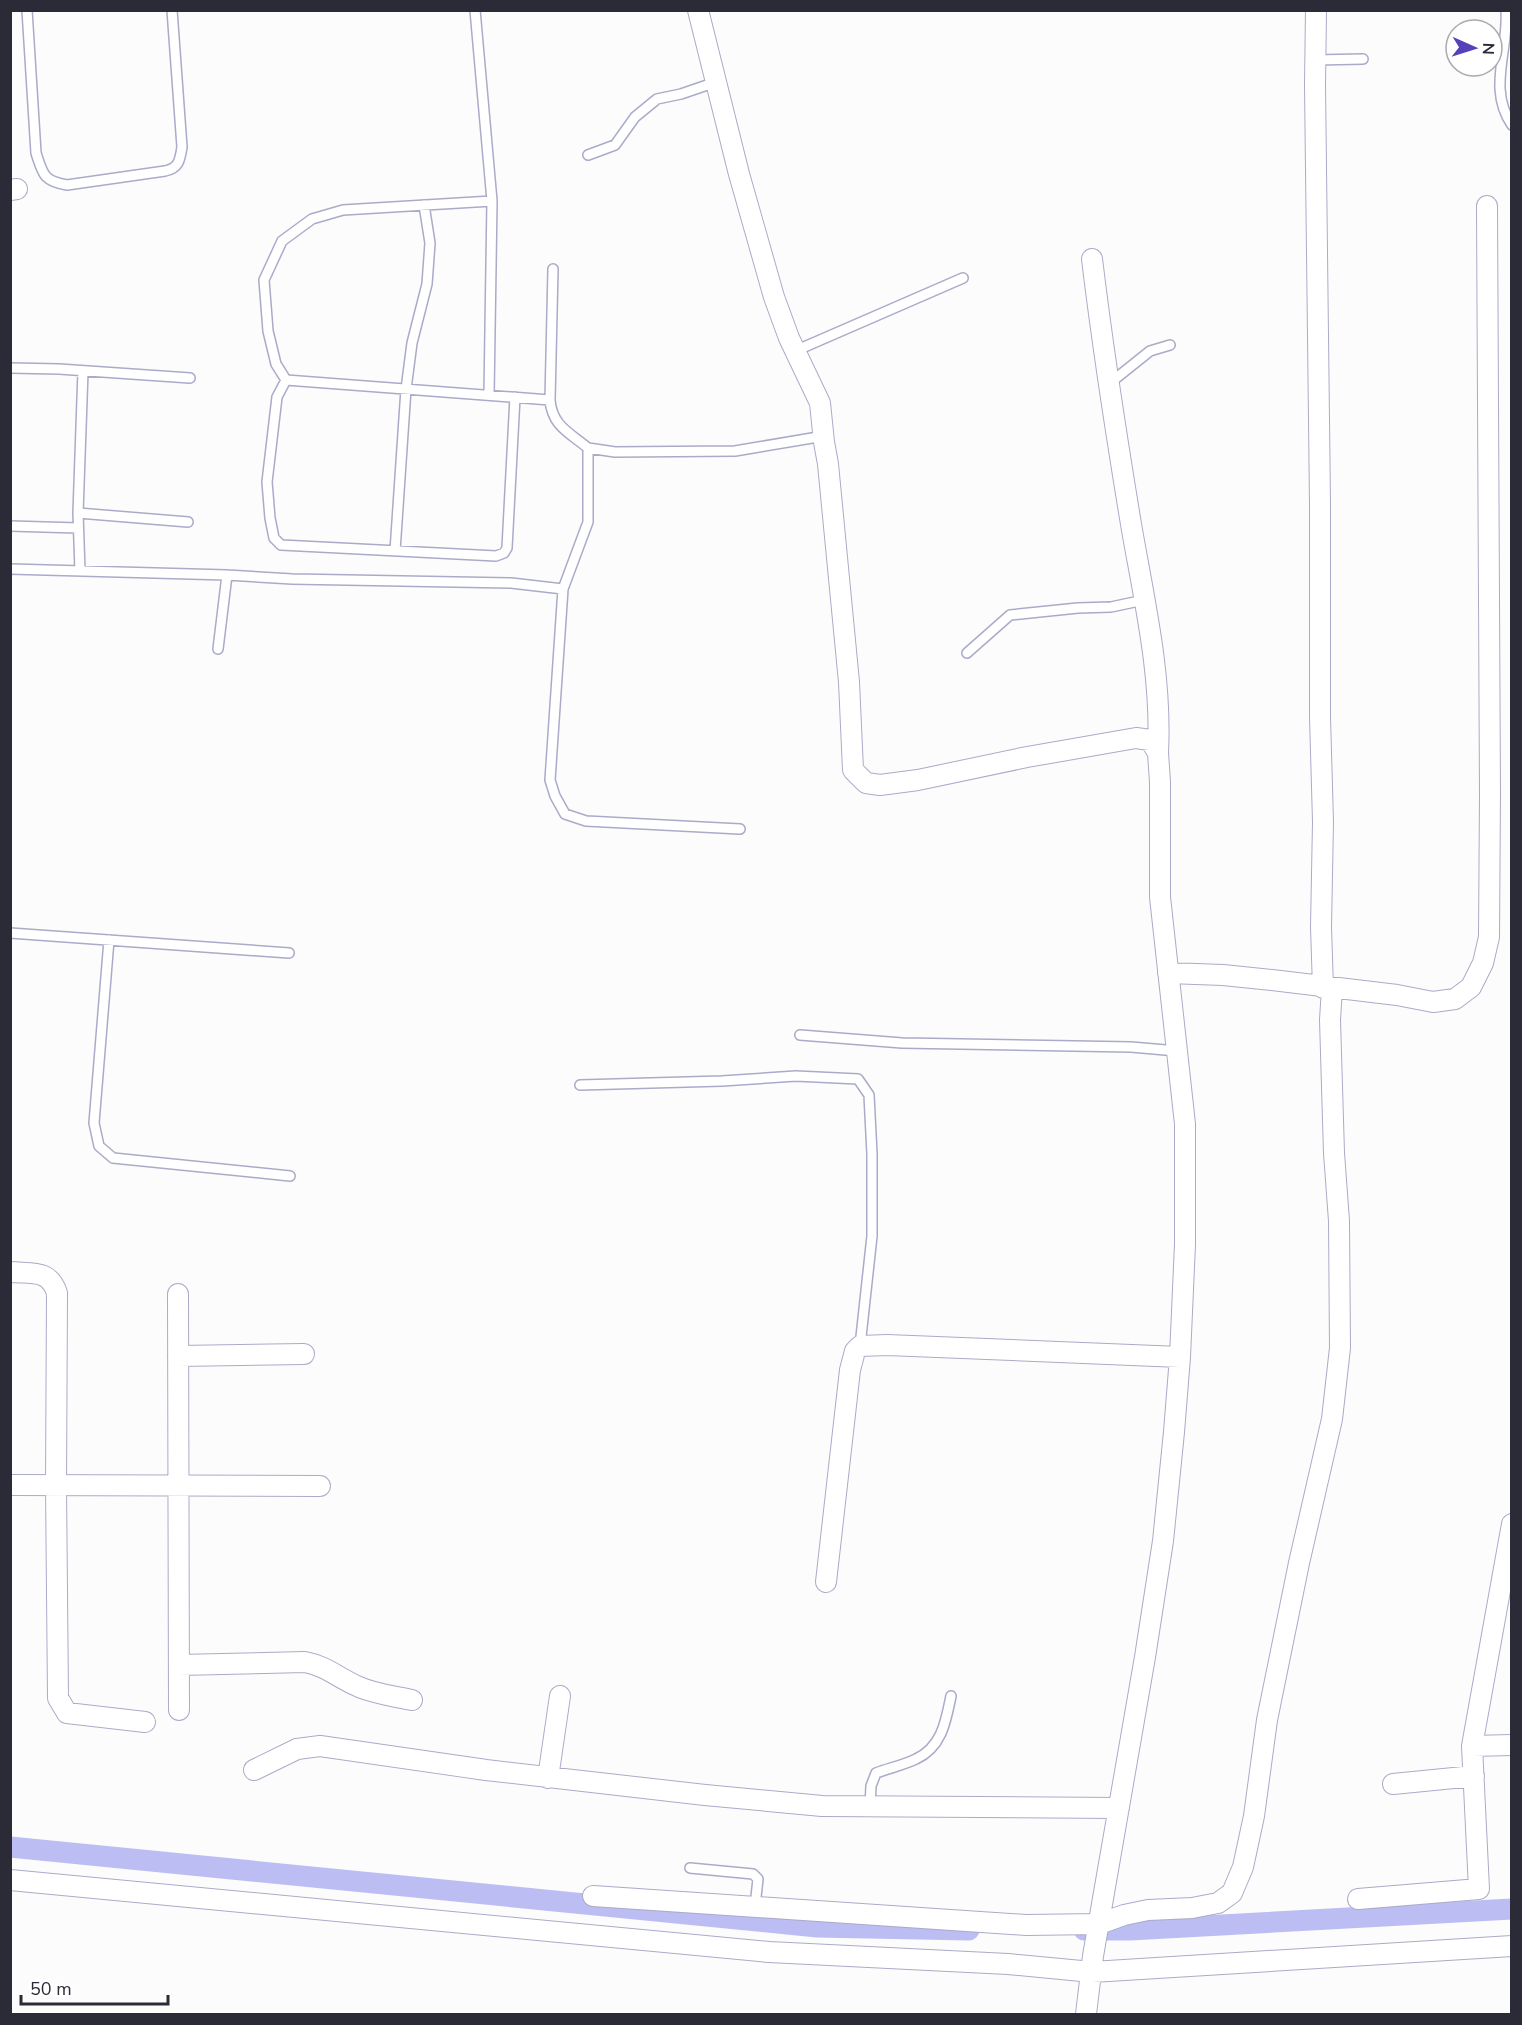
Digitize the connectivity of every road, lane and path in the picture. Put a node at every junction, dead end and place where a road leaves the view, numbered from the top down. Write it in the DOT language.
graph roads {
  1 [pos="27,10"];
  2 [pos="172,10"];
  3 [pos="475,10"];
  4 [pos="698,10"];
  5 [pos="1316,10"];
  6 [pos="1506,10"];
  7 [pos="1363,59"];
  8 [pos="1315,60"];
  9 [pos="716,82"];
  10 [pos="1512,125"];
  11 [pos="588,156"];
  12 [pos="492,201"];
  13 [pos="424,206"];
  14 [pos="1487,206"];
  15 [pos="1092,259"];
  16 [pos="553,269"];
  17 [pos="963,278"];
  18 [pos="1170,345"];
  19 [pos="795,351"];
  20 [pos="10,368"];
  21 [pos="83,371"];
  22 [pos="190,378"];
  23 [pos="286,380"];
  24 [pos="1108,385"];
  25 [pos="406,389"];
  26 [pos="489,395"];
  27 [pos="515,397"];
  28 [pos="550,400"];
  29 [pos="824,436"];
  30 [pos="588,448"];
  31 [pos="78,513"];
  32 [pos="188,522"];
  33 [pos="10,526"];
  34 [pos="78,528"];
  35 [pos="395,551"];
  36 [pos="10,569"];
  37 [pos="80,571"];
  38 [pos="227,575"];
  39 [pos="563,589"];
  40 [pos="1144,600"];
  41 [pos="218,649"];
  42 [pos="967,653"];
  43 [pos="1158,753"];
  44 [pos="740,829"];
  45 [pos="10,933"];
  46 [pos="109,940"];
  47 [pos="290,954"];
  48 [pos="1168,973"];
  49 [pos="1328,988"];
  50 [pos="800,1035"];
  51 [pos="1177,1051"];
  52 [pos="579,1085"];
  53 [pos="290,1176"];
  54 [pos="10,1272"];
  55 [pos="178,1294"];
  56 [pos="860,1346"];
  57 [pos="304,1354"];
  58 [pos="178,1356"];
  59 [pos="1180,1357"];
  60 [pos="10,1485"];
  61 [pos="56,1485"];
  62 [pos="177,1486"];
  63 [pos="320,1486"];
  64 [pos="1512,1524"];
  65 [pos="826,1582"];
  66 [pos="179,1665"];
  67 [pos="560,1696"];
  68 [pos="951,1696"];
  69 [pos="412,1700"];
  70 [pos="179,1710"];
  71 [pos="145,1722"];
  72 [pos="1512,1745"];
  73 [pos="1472,1746"];
  74 [pos="254,1770"];
  75 [pos="1473,1776"];
  76 [pos="548,1778"];
  77 [pos="1393,1784"];
  78 [pos="870,1807"];
  79 [pos="1119,1808"];
  80 [pos="690,1868"];
  81 [pos="10,1880"];
  82 [pos="593,1896"];
  83 [pos="1358,1899"];
  84 [pos="755,1906"];
  85 [pos="1099,1926"];
  86 [pos="1512,1946"];
  87 [pos="1092,1964"];
  88 [pos="1086,2014"];
  1 -- 2 [label="lane"];
  3 -- 12 [label="lane"];
  4 -- 9 [label="street"];
  5 -- 8 [label="street"];
  6 -- 10 [label="lane"];
  7 -- 8 [label="lane"];
  8 -- 49 [label="street"];
  9 -- 11 [label="lane"];
  9 -- 19 [label="street"];
  12 -- 13 [label="lane"];
  12 -- 26 [label="lane"];
  13 -- 23 [label="lane"];
  13 -- 25 [label="lane"];
  14 -- 49 [label="street"];
  15 -- 24 [label="street"];
  16 -- 28 [label="lane"];
  17 -- 19 [label="lane"];
  18 -- 24 [label="lane"];
  19 -- 29 [label="street"];
  20 -- 21 [label="lane"];
  21 -- 22 [label="lane"];
  21 -- 31 [label="lane"];
  23 -- 25 [label="lane"];
  23 -- 35 [label="lane"];
  24 -- 40 [label="street"];
  25 -- 26 [label="lane"];
  25 -- 35 [label="lane"];
  26 -- 27 [label="lane"];
  27 -- 28 [label="lane"];
  27 -- 35 [label="lane"];
  28 -- 30 [label="lane"];
  29 -- 30 [label="lane"];
  29 -- 43 [label="street"];
  30 -- 39 [label="lane"];
  31 -- 32 [label="lane"];
  31 -- 34 [label="lane"];
  33 -- 34 [label="lane"];
  34 -- 37 [label="lane"];
  36 -- 37 [label="lane"];
  37 -- 38 [label="lane"];
  38 -- 39 [label="lane"];
  38 -- 41 [label="lane"];
  39 -- 44 [label="lane"];
  40 -- 42 [label="lane"];
  40 -- 43 [label="street"];
  43 -- 48 [label="street"];
  45 -- 46 [label="lane"];
  46 -- 47 [label="lane"];
  46 -- 53 [label="lane"];
  48 -- 49 [label="street"];
  48 -- 51 [label="street"];
  49 -- 85 [label="street"];
  50 -- 51 [label="lane"];
  51 -- 59 [label="street"];
  52 -- 56 [label="lane"];
  54 -- 61 [label="street"];
  55 -- 58 [label="street"];
  56 -- 59 [label="street"];
  56 -- 65 [label="street"];
  57 -- 58 [label="street"];
  58 -- 62 [label="street"];
  59 -- 79 [label="street"];
  60 -- 61 [label="street"];
  61 -- 62 [label="street"];
  61 -- 71 [label="street"];
  62 -- 63 [label="street"];
  62 -- 66 [label="street"];
  64 -- 73 [label="street"];
  66 -- 69 [label="street"];
  66 -- 70 [label="street"];
  67 -- 76 [label="street"];
  68 -- 78 [label="lane"];
  72 -- 73 [label="street"];
  73 -- 75 [label="street"];
  74 -- 76 [label="street"];
  75 -- 77 [label="street"];
  75 -- 83 [label="street"];
  76 -- 78 [label="street"];
  78 -- 79 [label="street"];
  79 -- 85 [label="street"];
  80 -- 84 [label="lane"];
  81 -- 87 [label="street"];
  82 -- 84 [label="street"];
  84 -- 85 [label="street"];
  85 -- 87 [label="street"];
  86 -- 87 [label="street"];
  87 -- 88 [label="street"];
}
